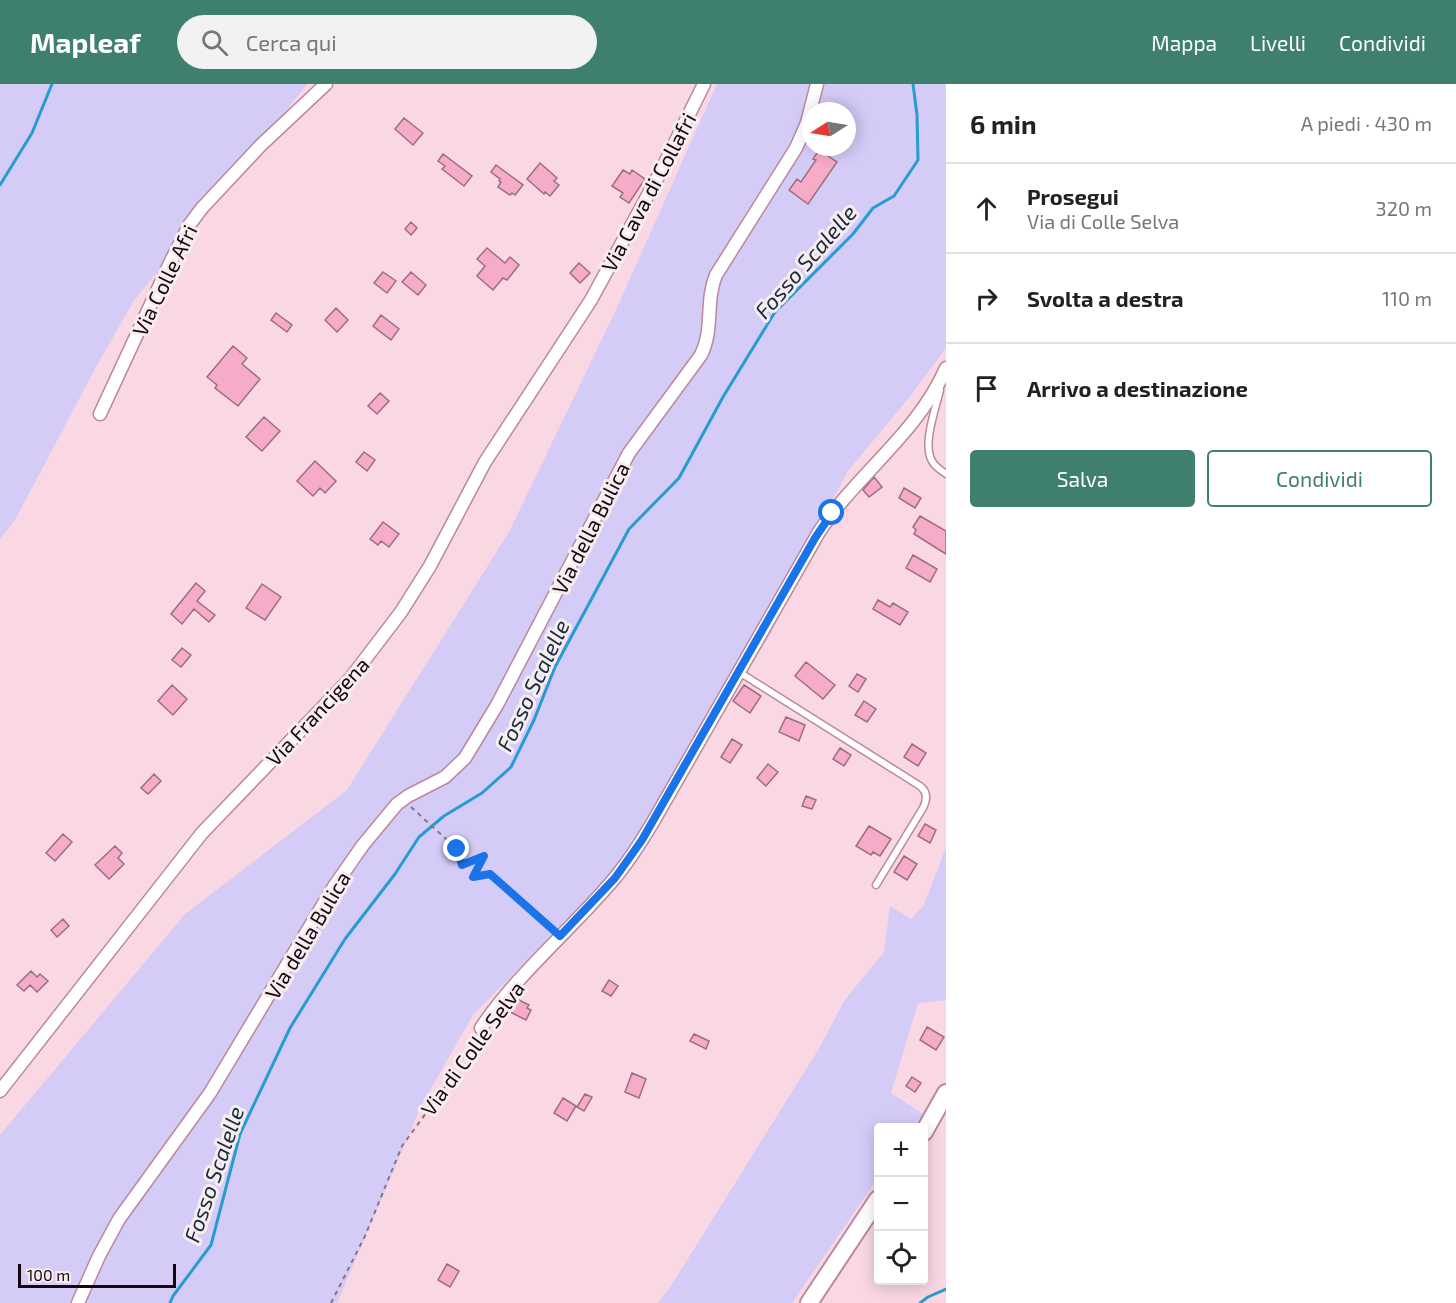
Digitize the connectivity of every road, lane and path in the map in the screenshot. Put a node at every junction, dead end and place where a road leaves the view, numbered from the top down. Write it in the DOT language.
graph roads {
  1 [pos="326,84"];
  2 [pos="704,84"];
  3 [pos="817,84"];
  4 [pos="591,300"];
  5 [pos="945,371"];
  6 [pos="100,414"];
  7 [pos="946,474"];
  8 [pos="739,672"];
  9 [pos="402,799"];
  10 [pos="876,885"];
  11 [pos="560,936"];
  12 [pos="481,1028"];
  13 [pos="0,1091"];
  14 [pos="946,1093"];
  15 [pos="928,1125"];
  16 [pos="874,1206"];
  17 [pos="78,1303"];
  18 [pos="331,1303"];
  19 [pos="809,1303"];
  1 -- 6 [label="street, Via Colle Afri"];
  2 -- 4 [label="street, Via Cava di Collafri"];
  3 -- 9 [label="street, Via della Bulica"];
  4 -- 13 [label="street, Via Francigena"];
  5 -- 7 [label="lane"];
  5 -- 8 [label="street, Via di Colle Selva"];
  8 -- 10 [label="lane"];
  8 -- 11 [label="street, Via di Colle Selva"];
  9 -- 11 [label="path"];
  9 -- 17 [label="street, Via della Bulica"];
  11 -- 12 [label="street, Via di Colle Selva"];
  12 -- 18 [label="path, Via di Colle Selva"];
  14 -- 15 [label="main road"];
  16 -- 19 [label="main road"];
}
